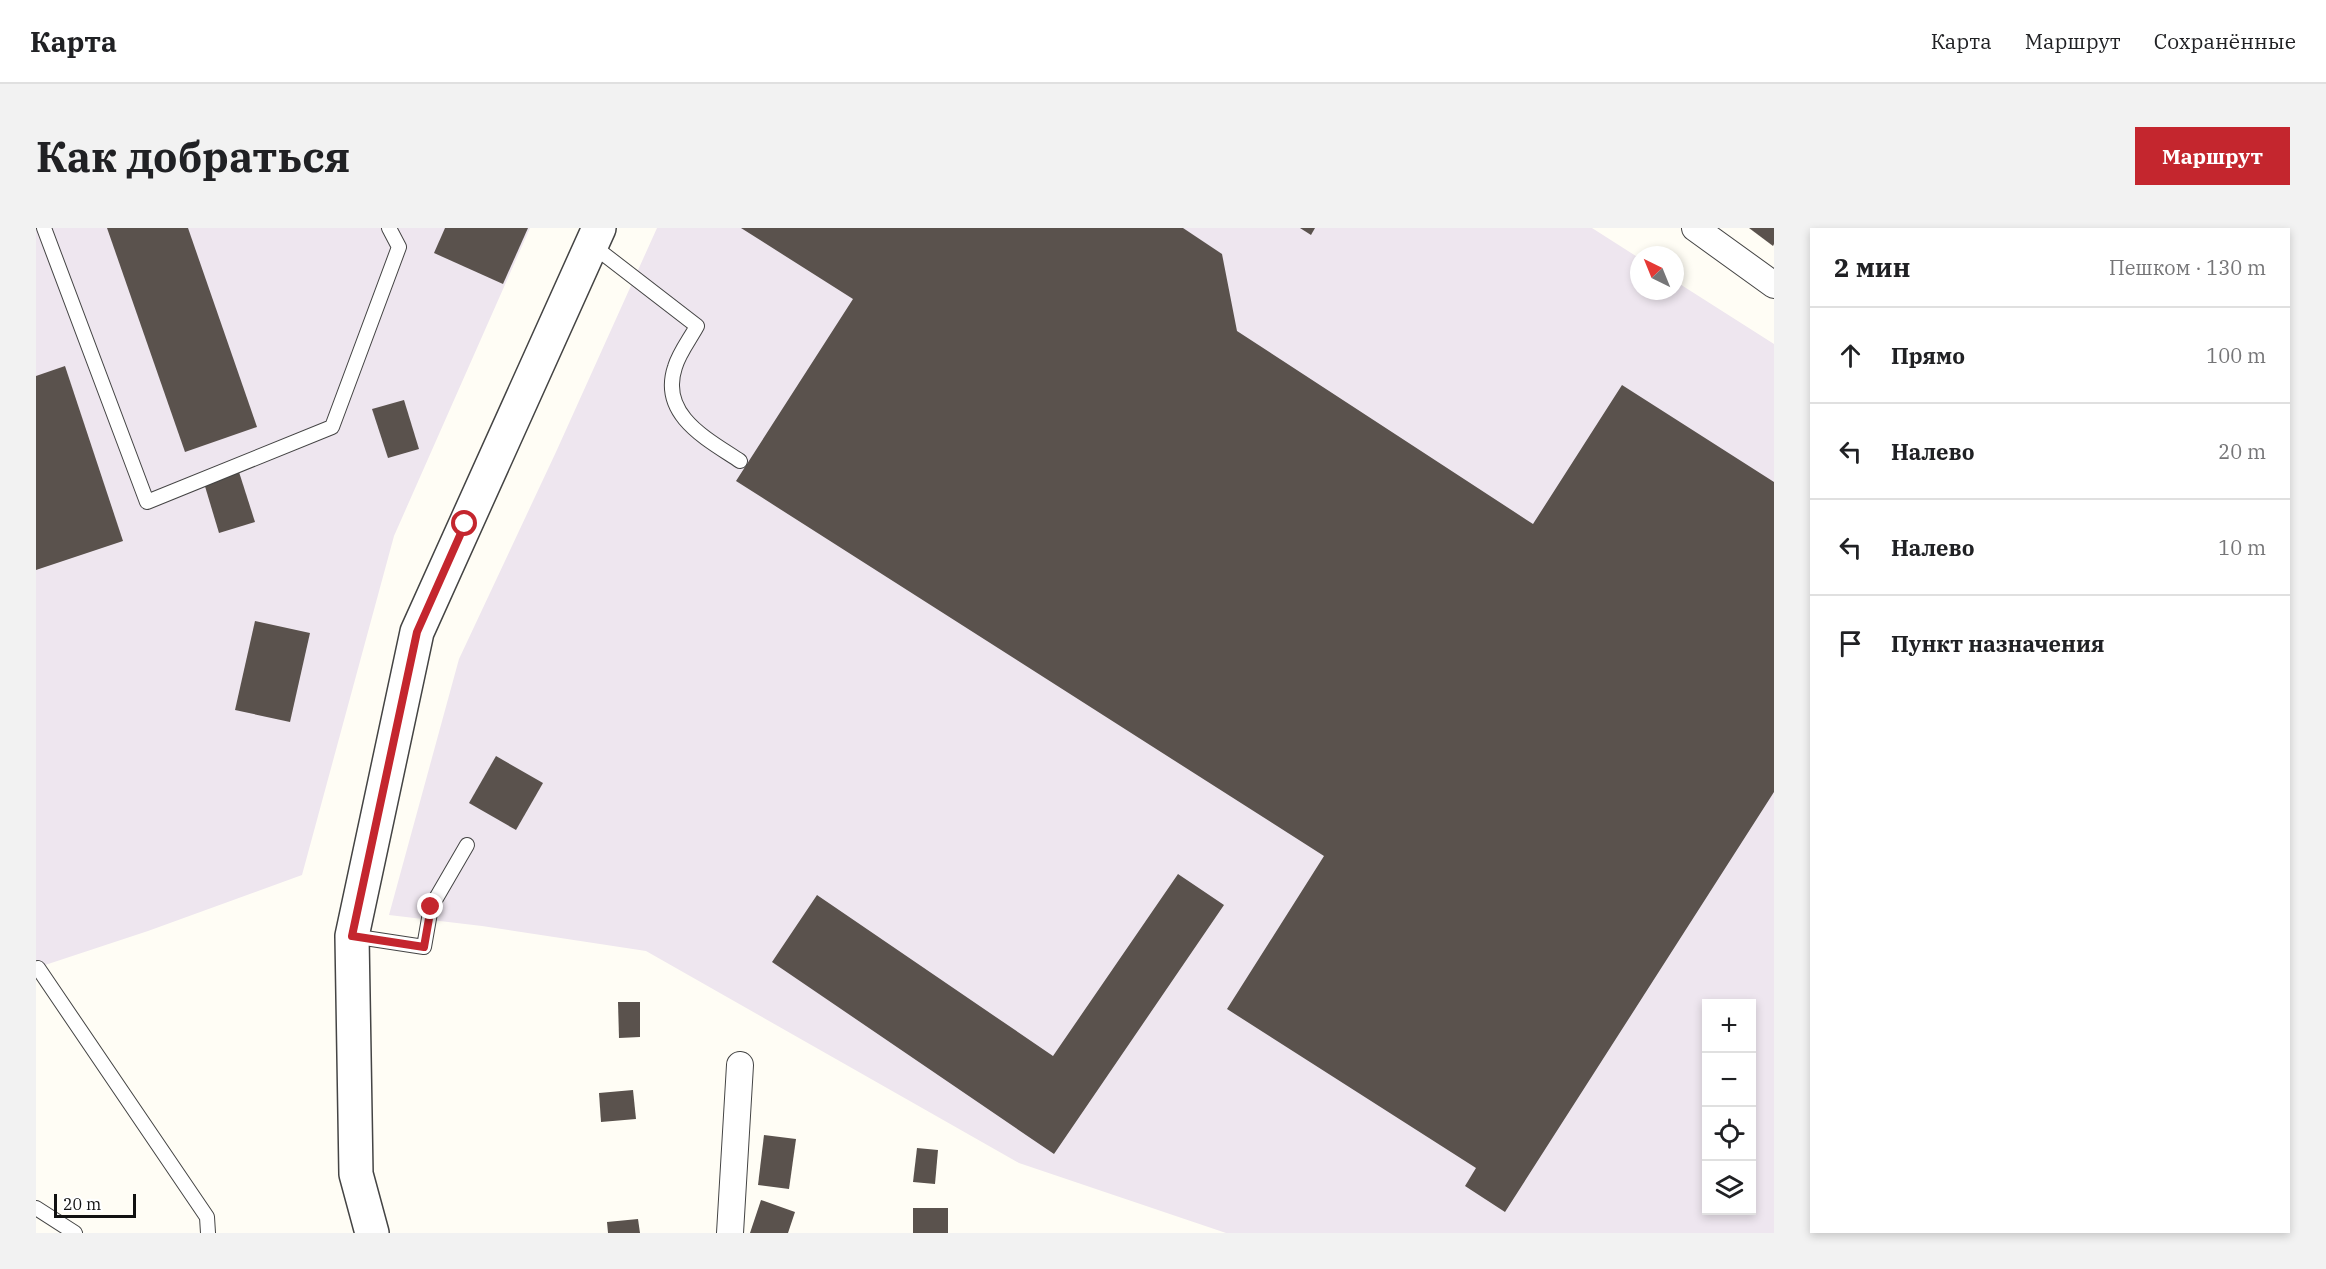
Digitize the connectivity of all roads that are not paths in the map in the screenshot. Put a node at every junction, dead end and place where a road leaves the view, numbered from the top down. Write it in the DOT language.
graph roads {
  1 [pos="44,228"];
  2 [pos="389,228"];
  3 [pos="1695,228"];
  4 [pos="596,236"];
  5 [pos="1774,285"];
  6 [pos="740,461"];
  7 [pos="467,845"];
  8 [pos="352,936"];
  9 [pos="38,968"];
  10 [pos="740,1065"];
  11 [pos="36,1208"];
  12 [pos="75,1233"];
  13 [pos="208,1233"];
  14 [pos="372,1233"];
  15 [pos="730,1233"];
  1 -- 2 [label="lane"];
  3 -- 5 [label="street"];
  4 -- 6 [label="lane"];
  4 -- 8 [label="street"];
  7 -- 8 [label="lane"];
  8 -- 14 [label="street"];
  9 -- 13 [label="lane"];
  10 -- 15 [label="street"];
  11 -- 12 [label="lane"];
}
